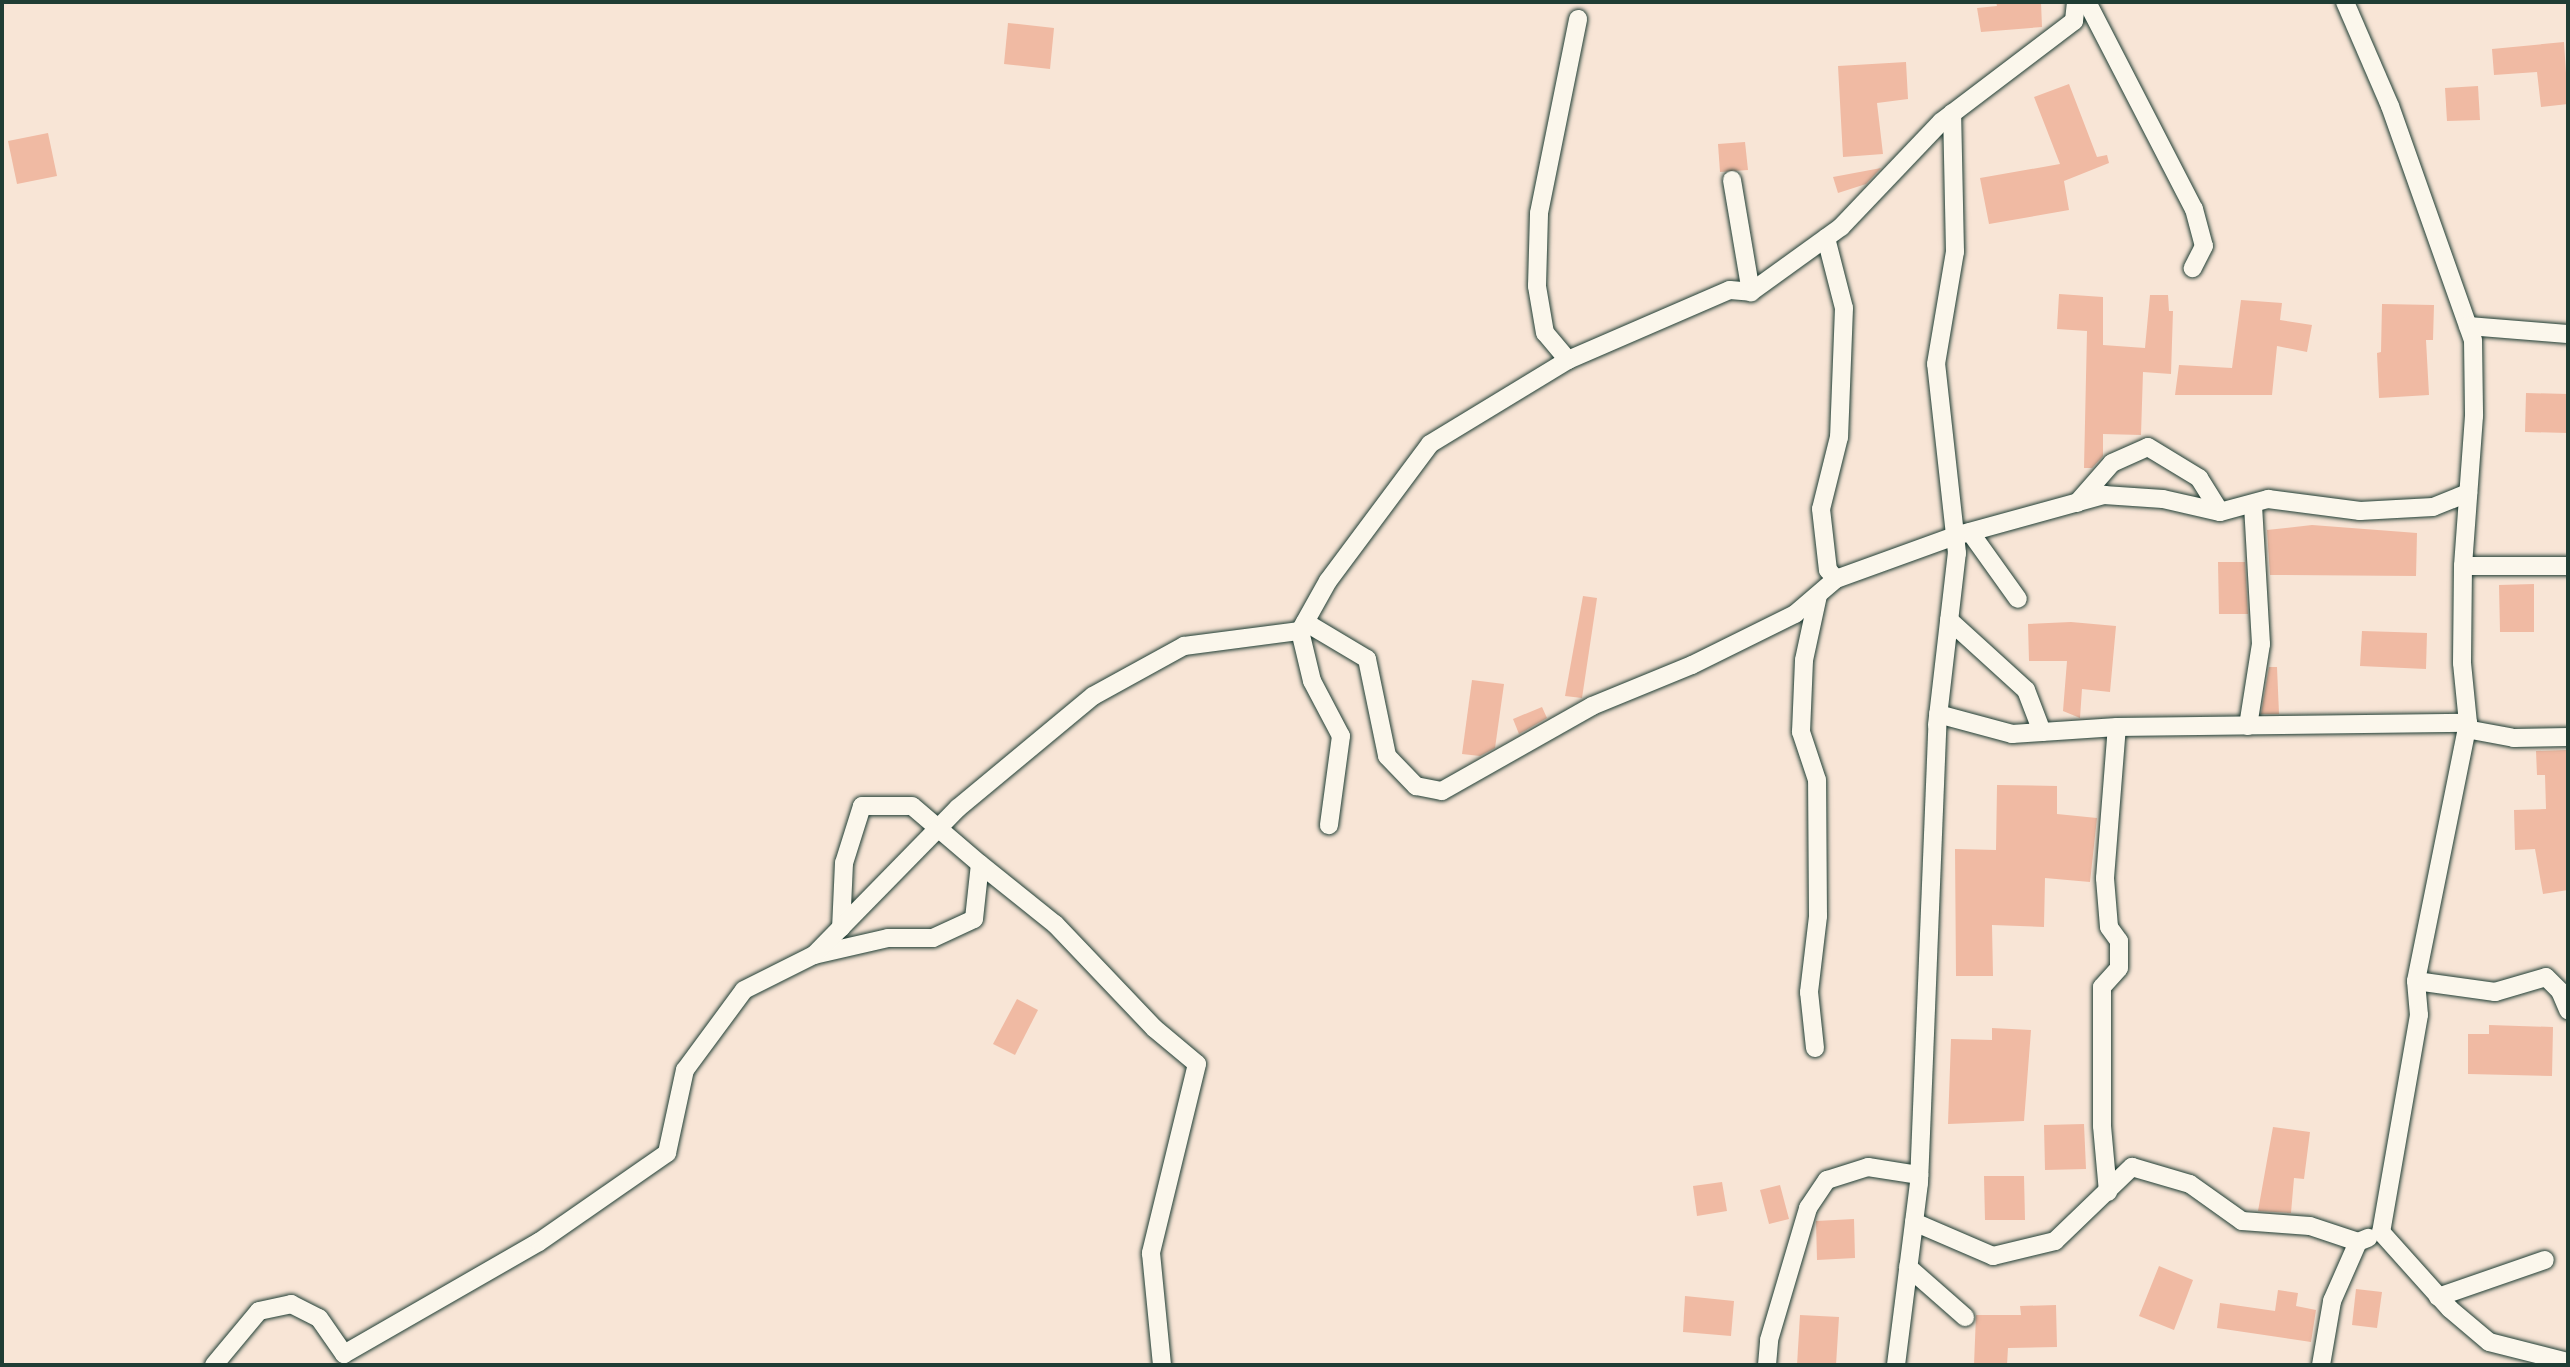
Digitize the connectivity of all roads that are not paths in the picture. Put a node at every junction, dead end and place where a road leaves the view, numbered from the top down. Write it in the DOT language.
graph roads {
  1 [pos="2076,2"];
  2 [pos="2087,2"];
  3 [pos="2345,2"];
  4 [pos="1578,19"];
  5 [pos="1952,113"];
  6 [pos="1732,180"];
  7 [pos="1826,238"];
  8 [pos="2193,268"];
  9 [pos="1751,292"];
  10 [pos="2468,326"];
  11 [pos="2568,334"];
  12 [pos="1568,360"];
  13 [pos="2468,493"];
  14 [pos="2253,503"];
  15 [pos="2076,504"];
  16 [pos="2220,512"];
  17 [pos="1962,534"];
  18 [pos="2463,566"];
  19 [pos="2568,566"];
  20 [pos="1836,579"];
  21 [pos="1818,595"];
  22 [pos="2018,600"];
  23 [pos="1949,620"];
  24 [pos="1303,626"];
  25 [pos="1938,713"];
  26 [pos="2248,726"];
  27 [pos="2467,726"];
  28 [pos="2117,727"];
  29 [pos="2042,732"];
  30 [pos="2568,737"];
  31 [pos="1329,825"];
  32 [pos="936,831"];
  33 [pos="980,864"];
  34 [pos="841,928"];
  35 [pos="814,955"];
  36 [pos="2416,981"];
  37 [pos="2568,1010"];
  38 [pos="1815,1048"];
  39 [pos="1919,1175"];
  40 [pos="2108,1192"];
  41 [pos="1914,1222"];
  42 [pos="2381,1232"];
  43 [pos="2358,1242"];
  44 [pos="2545,1260"];
  45 [pos="1908,1267"];
  46 [pos="2438,1297"];
  47 [pos="1965,1317"];
  48 [pos="2508,1348"];
  49 [pos="341,1360"];
  50 [pos="2568,1362"];
  51 [pos="214,1365"];
  52 [pos="1162,1365"];
  53 [pos="1767,1365"];
  54 [pos="1896,1365"];
  55 [pos="2321,1365"];
  56 [pos="2518,1365"];
  1 -- 5 [label="street"];
  2 -- 8 [label="street"];
  3 -- 10 [label="street"];
  4 -- 12 [label="street"];
  5 -- 7 [label="street"];
  5 -- 17 [label="street"];
  6 -- 9 [label="street"];
  7 -- 9 [label="street"];
  7 -- 20 [label="street"];
  9 -- 12 [label="street"];
  10 -- 11 [label="street"];
  10 -- 13 [label="street"];
  12 -- 24 [label="street"];
  13 -- 14 [label="street"];
  13 -- 18 [label="street"];
  14 -- 16 [label="street"];
  14 -- 26 [label="street"];
  15 -- 16 [label="street"];
  15 -- 16 [label="street"];
  15 -- 17 [label="street"];
  17 -- 20 [label="street"];
  17 -- 22 [label="street"];
  17 -- 23 [label="street"];
  18 -- 19 [label="street"];
  18 -- 27 [label="street"];
  20 -- 21 [label="street"];
  21 -- 24 [label="street"];
  21 -- 38 [label="street"];
  23 -- 25 [label="street"];
  23 -- 29 [label="street"];
  24 -- 31 [label="street"];
  24 -- 32 [label="street"];
  25 -- 29 [label="street"];
  25 -- 39 [label="street"];
  26 -- 27 [label="street"];
  26 -- 28 [label="street"];
  27 -- 30 [label="street"];
  27 -- 36 [label="street"];
  28 -- 29 [label="street"];
  28 -- 40 [label="street"];
  32 -- 33 [label="street"];
  32 -- 34 [label="street"];
  32 -- 34 [label="street"];
  33 -- 35 [label="street"];
  33 -- 52 [label="street"];
  34 -- 35 [label="street"];
  35 -- 49 [label="street"];
  36 -- 37 [label="street"];
  36 -- 42 [label="street"];
  39 -- 41 [label="street"];
  39 -- 53 [label="street"];
  40 -- 41 [label="street"];
  40 -- 43 [label="street"];
  41 -- 45 [label="street"];
  42 -- 43 [label="street"];
  42 -- 46 [label="street"];
  43 -- 55 [label="street"];
  44 -- 46 [label="street"];
  45 -- 47 [label="street"];
  45 -- 54 [label="street"];
  46 -- 48 [label="street"];
  48 -- 50 [label="street"];
  48 -- 56 [label="street"];
  49 -- 51 [label="street"];
}
